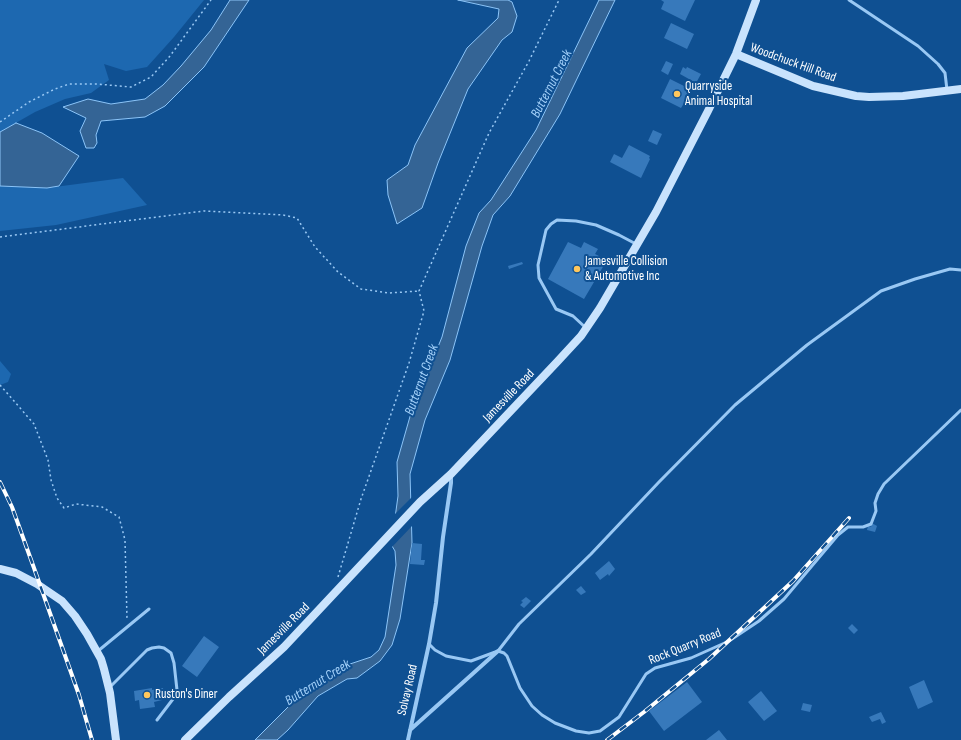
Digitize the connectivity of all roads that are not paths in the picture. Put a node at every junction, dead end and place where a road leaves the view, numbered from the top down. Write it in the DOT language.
graph roads {
  1 [pos="756,0"];
  2 [pos="849,0"];
  3 [pos="736,54"];
  4 [pos="961,89"];
  5 [pos="947,90"];
  6 [pos="637,245"];
  7 [pos="961,270"];
  8 [pos="586,328"];
  9 [pos="961,410"];
  10 [pos="451,474"];
  11 [pos="0,569"];
  12 [pos="149,609"];
  13 [pos="429,644"];
  14 [pos="498,651"];
  15 [pos="97,652"];
  16 [pos="109,688"];
  17 [pos="157,720"];
  18 [pos="410,730"];
  19 [pos="116,740"];
  20 [pos="185,740"];
  21 [pos="408,740"];
  1 -- 3 [label="street, Jamesville Road"];
  2 -- 5 [label="lane"];
  3 -- 5 [label="street, Woodchuck Hill Road"];
  3 -- 6 [label="street, Jamesville Road"];
  4 -- 5 [label="street, Woodchuck Hill Road"];
  6 -- 8 [label="street, Jamesville Road"];
  6 -- 8 [label="lane"];
  7 -- 14 [label="lane"];
  8 -- 10 [label="street, Jamesville Road"];
  9 -- 14 [label="lane, Rock Quarry Road"];
  10 -- 13 [label="street"];
  10 -- 20 [label="street, Jamesville Road"];
  11 -- 15 [label="street"];
  12 -- 15 [label="lane"];
  13 -- 14 [label="lane"];
  13 -- 18 [label="street, Solvay Road"];
  14 -- 18 [label="street"];
  15 -- 16 [label="street"];
  16 -- 17 [label="lane"];
  16 -- 19 [label="street"];
  18 -- 21 [label="street, Solvay Road"];
}
